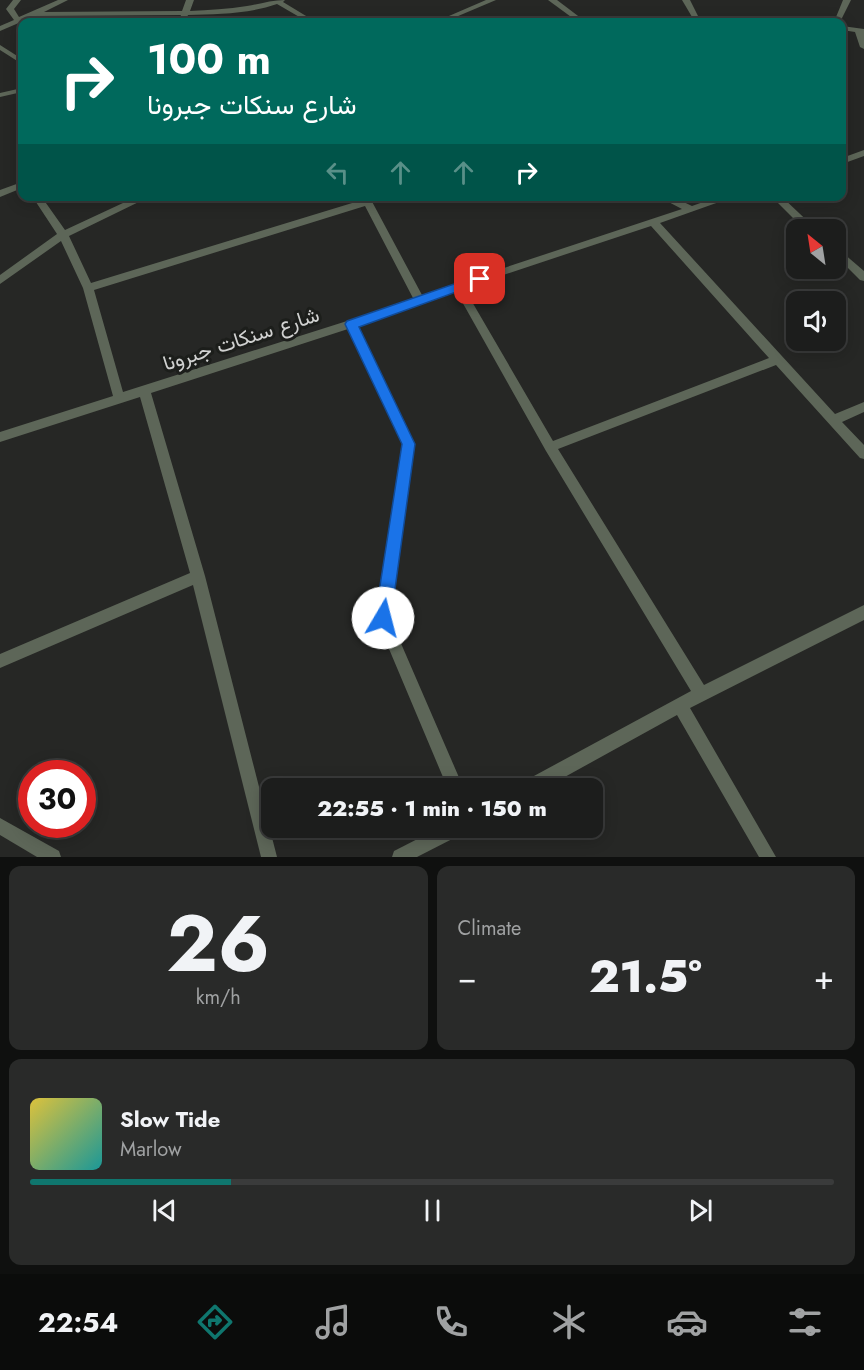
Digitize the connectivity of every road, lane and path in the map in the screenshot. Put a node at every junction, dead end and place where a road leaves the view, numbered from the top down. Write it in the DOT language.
graph roads {
  1 [pos="17,0"];
  2 [pos="64,0"];
  3 [pos="190,0"];
  4 [pos="490,0"];
  5 [pos="552,0"];
  6 [pos="686,0"];
  7 [pos="847,0"];
  8 [pos="280,1"];
  9 [pos="10,9"];
  10 [pos="0,11"];
  11 [pos="185,12"];
  12 [pos="36,14"];
  13 [pos="26,18"];
  14 [pos="183,18"];
  15 [pos="306,18"];
  16 [pos="457,18"];
  17 [pos="577,18"];
  18 [pos="696,18"];
  19 [pos="839,18"];
  20 [pos="18,21"];
  21 [pos="846,28"];
  22 [pos="0,29"];
  23 [pos="861,30"];
  24 [pos="0,47"];
  25 [pos="864,47"];
  26 [pos="18,59"];
  27 [pos="18,91"];
  28 [pos="0,95"];
  29 [pos="864,153"];
  30 [pos="846,160"];
  31 [pos="18,187"];
  32 [pos="0,194"];
  33 [pos="39,201"];
  34 [pos="136,201"];
  35 [pos="360,201"];
  36 [pos="367,201"];
  37 [pos="673,201"];
  38 [pos="717,201"];
  39 [pos="780,201"];
  40 [pos="692,209"];
  41 [pos="800,219"];
  42 [pos="652,222"];
  43 [pos="63,235"];
  44 [pos="846,260"];
  45 [pos="864,276"];
  46 [pos="0,280"];
  47 [pos="458,286"];
  48 [pos="88,288"];
  49 [pos="419,300"];
  50 [pos="351,324"];
  51 [pos="778,359"];
  52 [pos="144,390"];
  53 [pos="119,398"];
  54 [pos="864,407"];
  55 [pos="834,420"];
  56 [pos="0,437"];
  57 [pos="550,447"];
  58 [pos="864,453"];
  59 [pos="198,576"];
  60 [pos="864,612"];
  61 [pos="0,661"];
  62 [pos="702,695"];
  63 [pos="680,705"];
  64 [pos="451,778"];
  65 [pos="547,778"];
  66 [pos="0,826"];
  67 [pos="437,838"];
  68 [pos="53,857"];
  69 [pos="269,857"];
  70 [pos="400,857"];
  71 [pos="768,857"];
  1 -- 9 [label="street"];
  2 -- 12 [label="street"];
  3 -- 11 [label="street"];
  4 -- 16 [label="street"];
  5 -- 17 [label="street"];
  6 -- 18 [label="street"];
  7 -- 19 [label="street"];
  8 -- 11 [label="street"];
  8 -- 15 [label="street"];
  9 -- 10 [label="street"];
  9 -- 20 [label="street"];
  11 -- 12 [label="street"];
  11 -- 14 [label="street"];
  12 -- 13 [label="street"];
  20 -- 22 [label="street"];
  21 -- 23 [label="street"];
  23 -- 25 [label="street"];
  24 -- 26 [label="street"];
  27 -- 28 [label="street"];
  29 -- 30 [label="street"];
  31 -- 32 [label="street"];
  33 -- 43 [label="street"];
  34 -- 43 [label="street"];
  35 -- 48 [label="street"];
  36 -- 49 [label="street"];
  37 -- 40 [label="street"];
  38 -- 40 [label="street, شارع سنكات جبرونا"];
  39 -- 41 [label="street"];
  40 -- 42 [label="street, شارع سنكات جبرونا"];
  42 -- 47 [label="street, شارع سنكات جبرونا"];
  42 -- 51 [label="street"];
  43 -- 46 [label="street"];
  43 -- 48 [label="street"];
  44 -- 45 [label="street"];
  47 -- 49 [label="street, شارع سنكات جبرونا"];
  47 -- 57 [label="street"];
  48 -- 53 [label="street"];
  49 -- 50 [label="street, شارع سنكات جبرونا"];
  50 -- 52 [label="street, شارع سنكات جبرونا"];
  50 -- 64 [label="street"];
  51 -- 55 [label="street"];
  51 -- 57 [label="street"];
  52 -- 53 [label="street, شارع سنكات جبرونا"];
  52 -- 59 [label="street"];
  53 -- 56 [label="street, شارع سنكات جبرونا"];
  54 -- 55 [label="street"];
  55 -- 58 [label="street"];
  57 -- 62 [label="street"];
  59 -- 61 [label="street"];
  59 -- 69 [label="street"];
  60 -- 62 [label="street"];
  62 -- 63 [label="street"];
  63 -- 65 [label="street"];
  63 -- 71 [label="street"];
  66 -- 68 [label="street"];
  67 -- 70 [label="street"];
}
